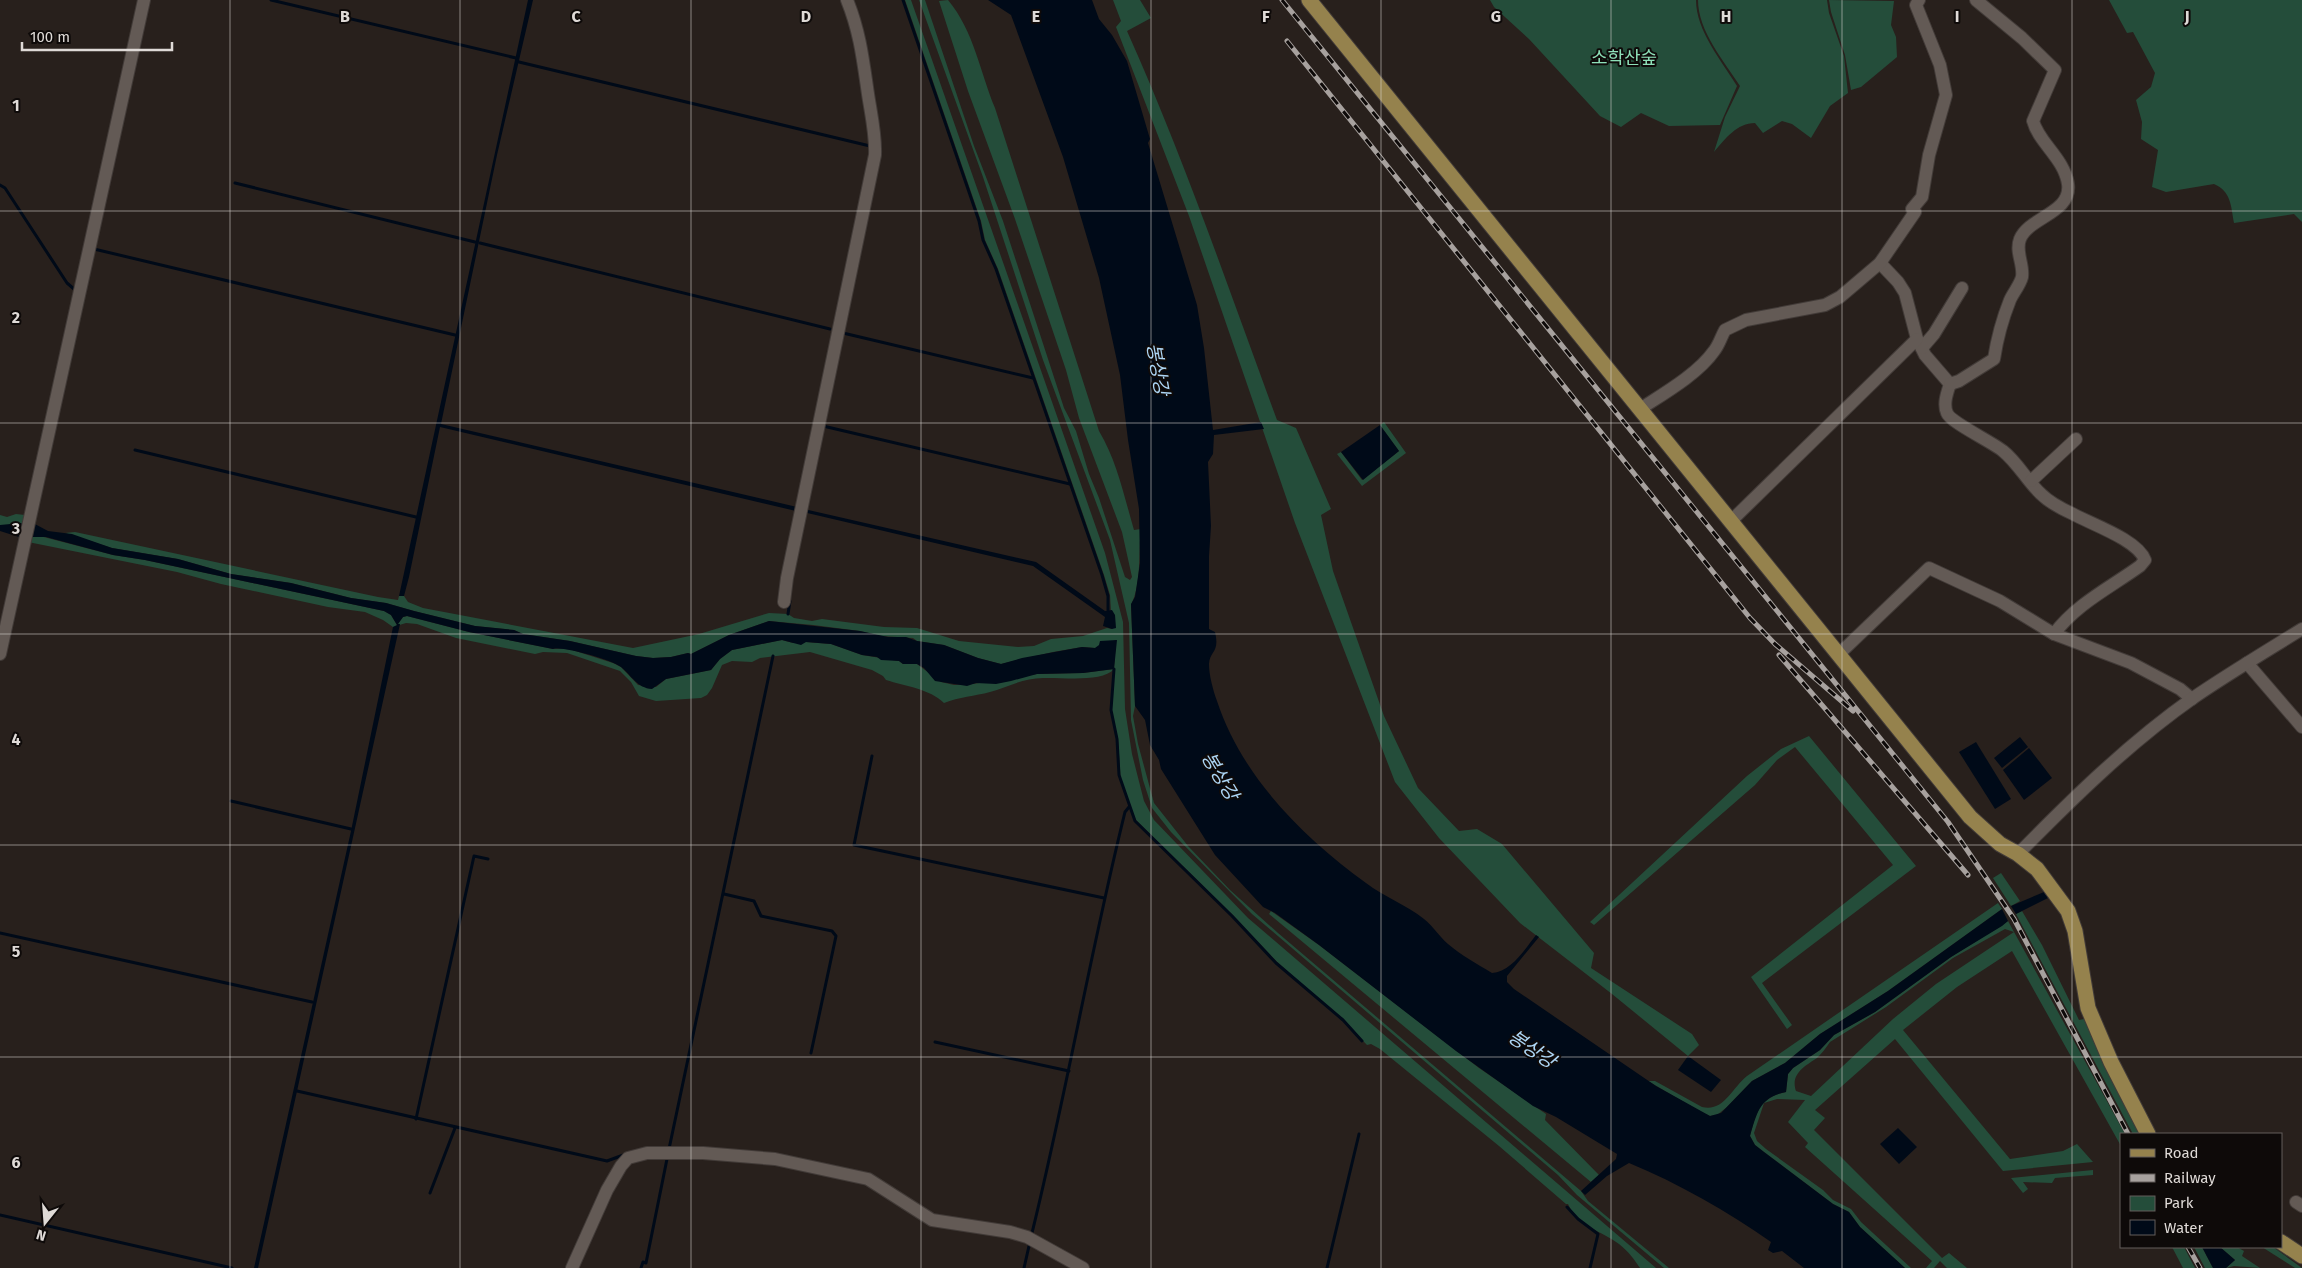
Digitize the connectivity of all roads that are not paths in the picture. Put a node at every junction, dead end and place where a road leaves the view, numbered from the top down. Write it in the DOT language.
graph roads {
  1 [pos="144,0"];
  2 [pos="847,0"];
  3 [pos="1309,0"];
  4 [pos="1919,0"];
  5 [pos="1976,0"];
  6 [pos="1880,263"];
  7 [pos="1962,288"];
  8 [pos="1919,343"];
  9 [pos="1950,384"];
  10 [pos="1640,409"];
  11 [pos="2076,439"];
  12 [pos="2031,480"];
  13 [pos="1731,521"];
  14 [pos="784,602"];
  15 [pos="2302,629"];
  16 [pos="2054,634"];
  17 [pos="0,654"];
  18 [pos="1838,655"];
  19 [pos="2247,663"];
  20 [pos="2192,698"];
  21 [pos="2302,727"];
  22 [pos="2018,854"];
  23 [pos="2147,1133"];
  24 [pos="2282,1243"];
  25 [pos="2302,1256"];
  26 [pos="572,1268"];
  27 [pos="1083,1268"];
  1 -- 17 [label="street"];
  2 -- 14 [label="street"];
  3 -- 10 [label="main road"];
  4 -- 6 [label="street"];
  5 -- 9 [label="street"];
  6 -- 8 [label="street"];
  6 -- 10 [label="street"];
  7 -- 8 [label="street"];
  8 -- 9 [label="street"];
  8 -- 13 [label="street"];
  9 -- 12 [label="street"];
  10 -- 13 [label="main road"];
  11 -- 12 [label="street"];
  12 -- 16 [label="street"];
  13 -- 18 [label="main road"];
  15 -- 19 [label="street"];
  16 -- 18 [label="street"];
  16 -- 20 [label="street"];
  18 -- 22 [label="main road"];
  19 -- 20 [label="street"];
  19 -- 21 [label="street"];
  20 -- 22 [label="street"];
  22 -- 23 [label="main road"];
  24 -- 25 [label="main road"];
  26 -- 27 [label="street"];
}
